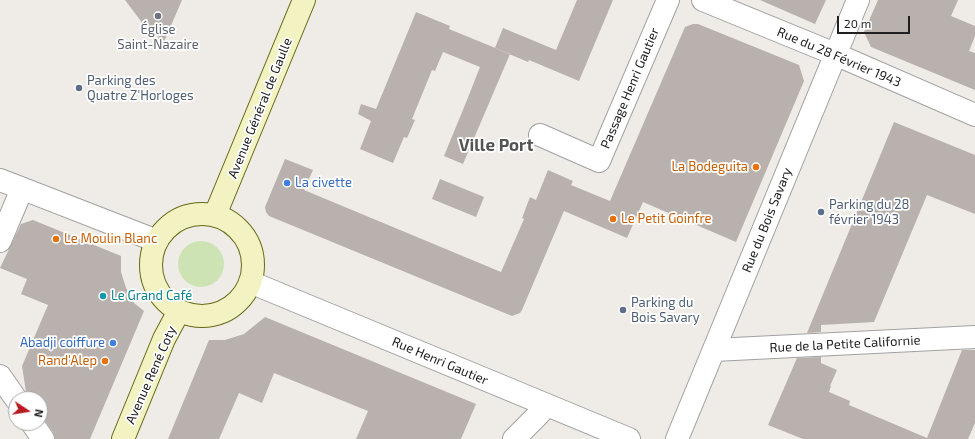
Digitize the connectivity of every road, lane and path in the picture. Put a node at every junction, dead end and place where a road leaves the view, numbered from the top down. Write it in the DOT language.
graph roads {
  1 [pos="304,0"];
  2 [pos="668,0"];
  3 [pos="703,0"];
  4 [pos="858,0"];
  5 [pos="835,54"];
  6 [pos="975,115"];
  7 [pos="540,135"];
  8 [pos="0,180"];
  9 [pos="22,189"];
  10 [pos="215,215"];
  11 [pos="0,240"];
  12 [pos="157,241"];
  13 [pos="250,282"];
  14 [pos="179,311"];
  15 [pos="975,337"];
  16 [pos="714,350"];
  17 [pos="0,376"];
  18 [pos="10,391"];
  19 [pos="546,405"];
  20 [pos="123,439"];
  21 [pos="514,439"];
  22 [pos="629,439"];
  23 [pos="677,439"];
  1 -- 10 [label="main road, Avenue Général de Gaulle"];
  2 -- 7 [label="street, Passage Henri Gautier"];
  3 -- 5 [label="street, Rue du 28 Février 1943"];
  4 -- 5 [label="street, Rue du Bois Savary"];
  5 -- 6 [label="street, Rue du 28 Février 1943"];
  5 -- 16 [label="street, Rue du Bois Savary"];
  8 -- 9 [label="street"];
  9 -- 11 [label="street"];
  9 -- 12 [label="street"];
  10 -- 12 [label="main road"];
  10 -- 13 [label="main road"];
  12 -- 14 [label="main road"];
  13 -- 14 [label="main road"];
  13 -- 19 [label="street, Rue Henri Gautier"];
  14 -- 20 [label="main road, Avenue René Coty"];
  15 -- 16 [label="street, Rue de la Petite Californie"];
  16 -- 23 [label="street, Rue du Bois Savary"];
  17 -- 18 [label="street"];
  19 -- 21 [label="street"];
  19 -- 22 [label="street, Rue Henri Gautier"];
}
